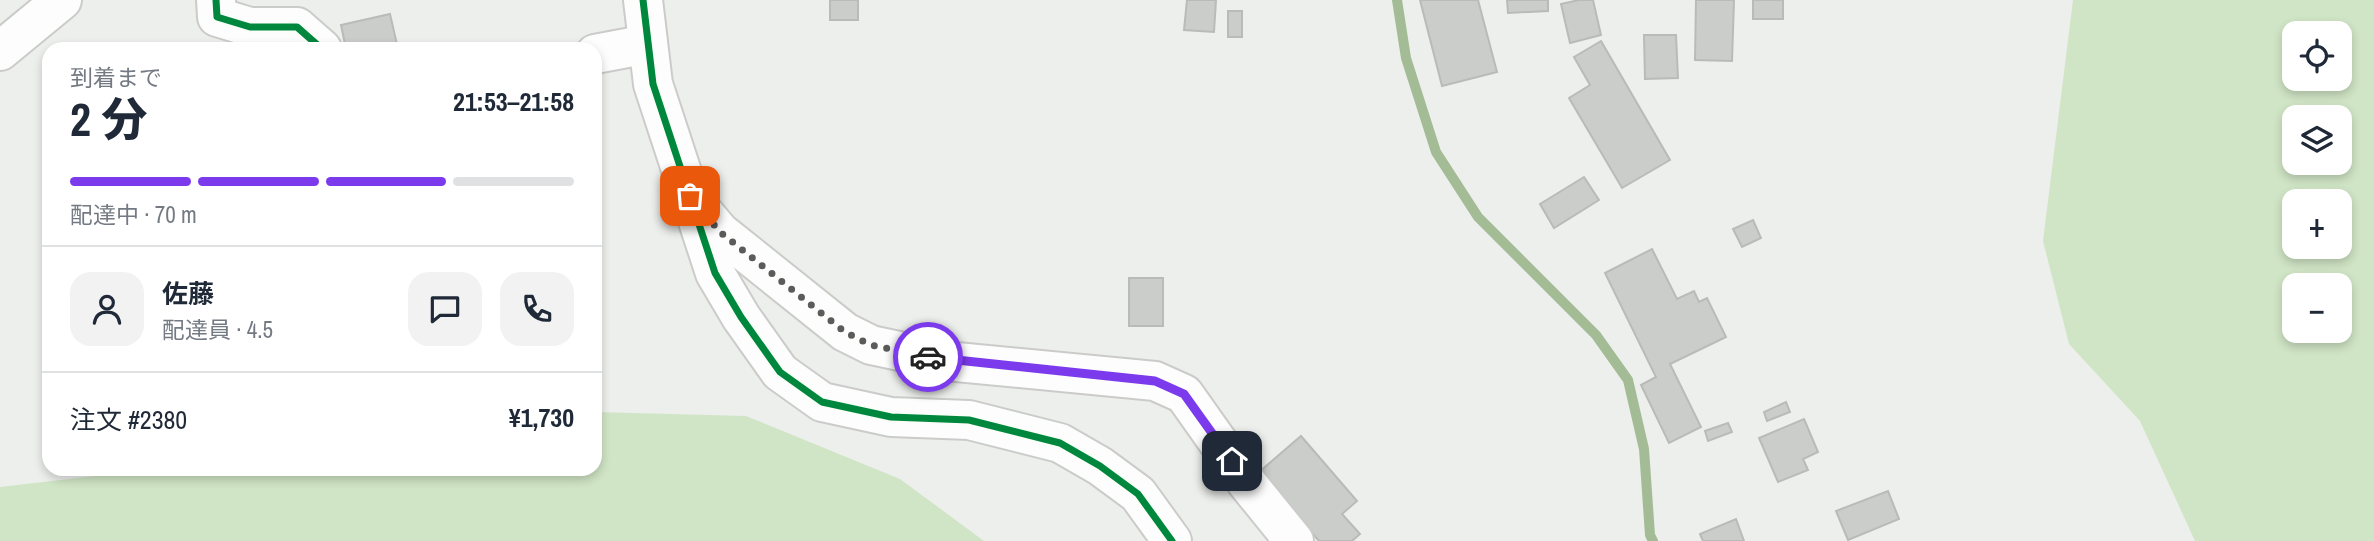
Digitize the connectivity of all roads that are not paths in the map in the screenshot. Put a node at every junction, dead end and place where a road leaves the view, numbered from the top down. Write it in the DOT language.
graph roads {
  1 [pos="62,0"];
  2 [pos="216,0"];
  3 [pos="643,0"];
  4 [pos="314,42"];
  5 [pos="648,44"];
  6 [pos="0,51"];
  7 [pos="602,53"];
  8 [pos="690,196"];
  9 [pos="1172,541"];
  10 [pos="1294,541"];
  1 -- 6 [label="street"];
  2 -- 4 [label="street"];
  3 -- 5 [label="street"];
  5 -- 7 [label="street"];
  5 -- 8 [label="street"];
  8 -- 9 [label="street"];
  8 -- 10 [label="street"];
}
